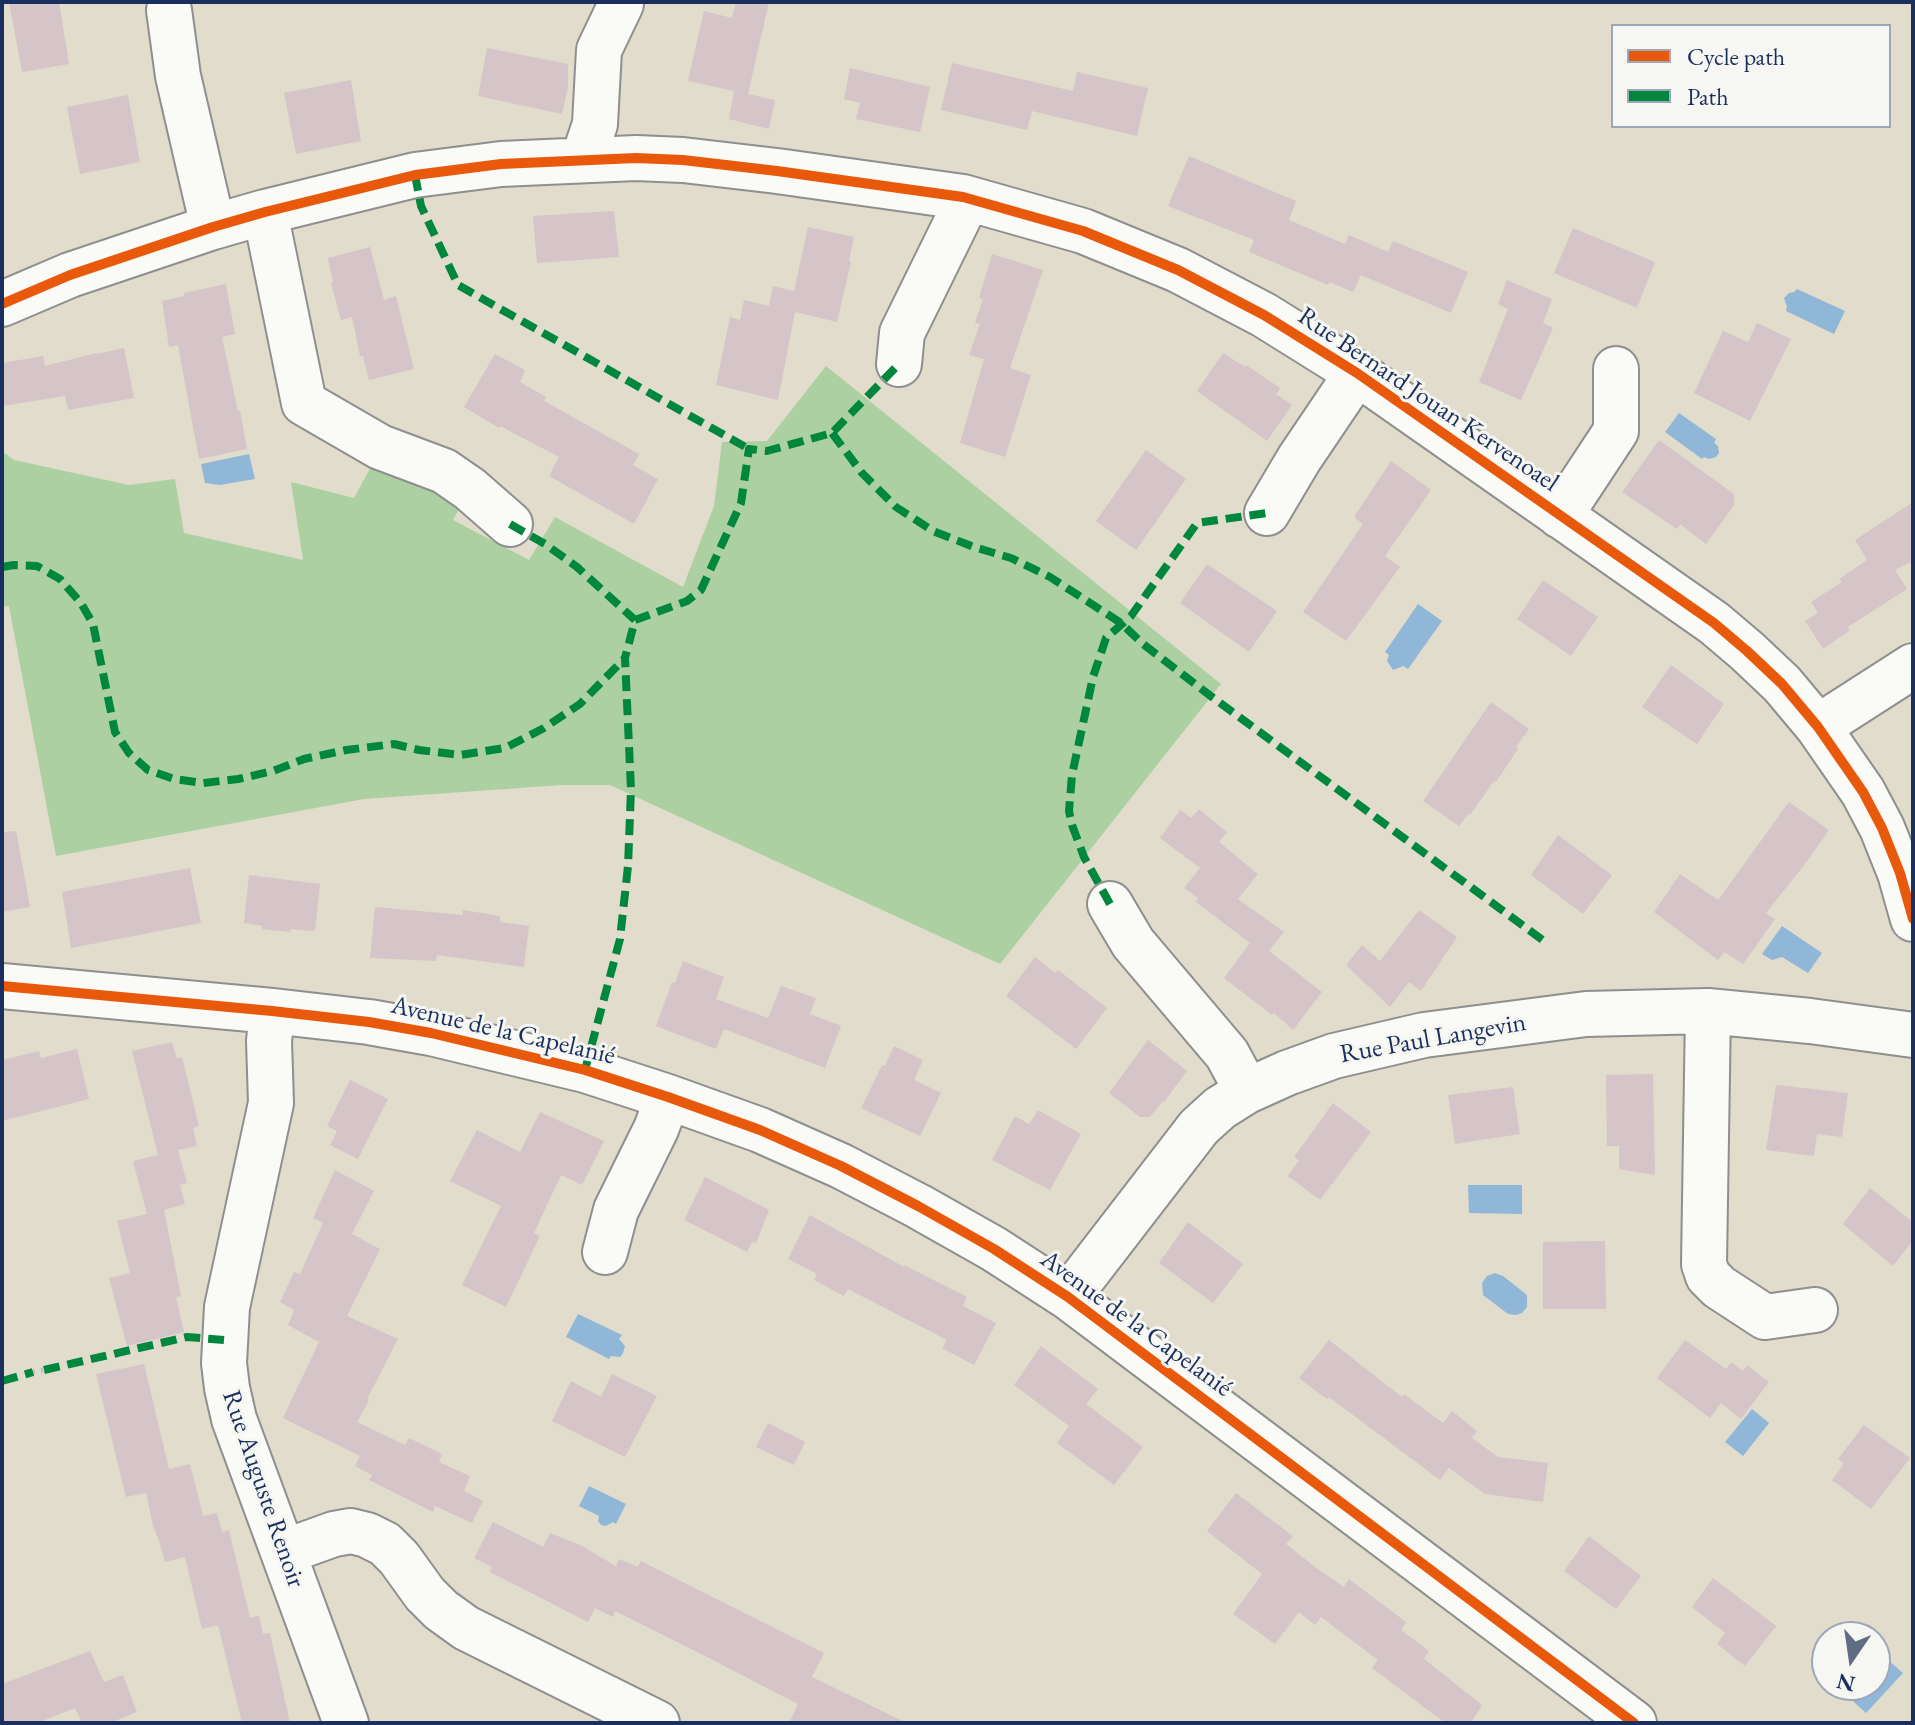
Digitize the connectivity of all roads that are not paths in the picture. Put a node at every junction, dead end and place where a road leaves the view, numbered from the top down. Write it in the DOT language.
graph roads {
  1 [pos="621,4"];
  2 [pos="169,10"];
  3 [pos="588,160"];
  4 [pos="963,197"];
  5 [pos="265,212"];
  6 [pos="213,227"];
  7 [pos="2,304"];
  8 [pos="899,364"];
  9 [pos="1616,369"];
  10 [pos="1357,373"];
  11 [pos="1267,513"];
  12 [pos="1560,516"];
  13 [pos="510,524"];
  14 [pos="1913,666"];
  15 [pos="1818,727"];
  16 [pos="1110,904"];
  17 [pos="1913,919"];
  18 [pos="2,986"];
  19 [pos="272,1011"];
  20 [pos="1708,1011"];
  21 [pos="1913,1035"];
  22 [pos="1247,1091"];
  23 [pos="668,1097"];
  24 [pos="605,1252"];
  25 [pos="1068,1297"];
  26 [pos="1815,1310"];
  27 [pos="284,1552"];
  28 [pos="346,1723"];
  29 [pos="657,1723"];
  30 [pos="1634,1723"];
  1 -- 3 [label="street"];
  2 -- 6 [label="street"];
  3 -- 4 [label="street, Rue Bernard Jouan Kervenoael"];
  3 -- 5 [label="street, Rue Bernard Jouan Kervenoael"];
  4 -- 8 [label="street"];
  4 -- 10 [label="street, Rue Bernard Jouan Kervenoael"];
  5 -- 6 [label="street, Rue Bernard Jouan Kervenoael"];
  5 -- 13 [label="street"];
  6 -- 7 [label="street, Rue Bernard Jouan Kervenoael"];
  9 -- 12 [label="street"];
  10 -- 11 [label="street"];
  10 -- 12 [label="street, Rue Bernard Jouan Kervenoael"];
  12 -- 15 [label="street, Rue Bernard Jouan Kervenoael"];
  14 -- 15 [label="street"];
  15 -- 17 [label="street, Rue Bernard Jouan Kervenoael"];
  16 -- 22 [label="street"];
  18 -- 19 [label="street, Avenue de la Capelanié"];
  19 -- 23 [label="street, Avenue de la Capelanié"];
  19 -- 27 [label="street, Rue Auguste Renoir"];
  20 -- 21 [label="street, Rue Paul Langevin"];
  20 -- 22 [label="street, Rue Paul Langevin"];
  20 -- 26 [label="street"];
  22 -- 25 [label="street, Rue Paul Langevin"];
  23 -- 24 [label="street"];
  23 -- 25 [label="street, Avenue de la Capelanié"];
  25 -- 30 [label="street, Avenue de la Capelanié"];
  27 -- 28 [label="street, Rue Auguste Renoir"];
  27 -- 29 [label="street"];
}
